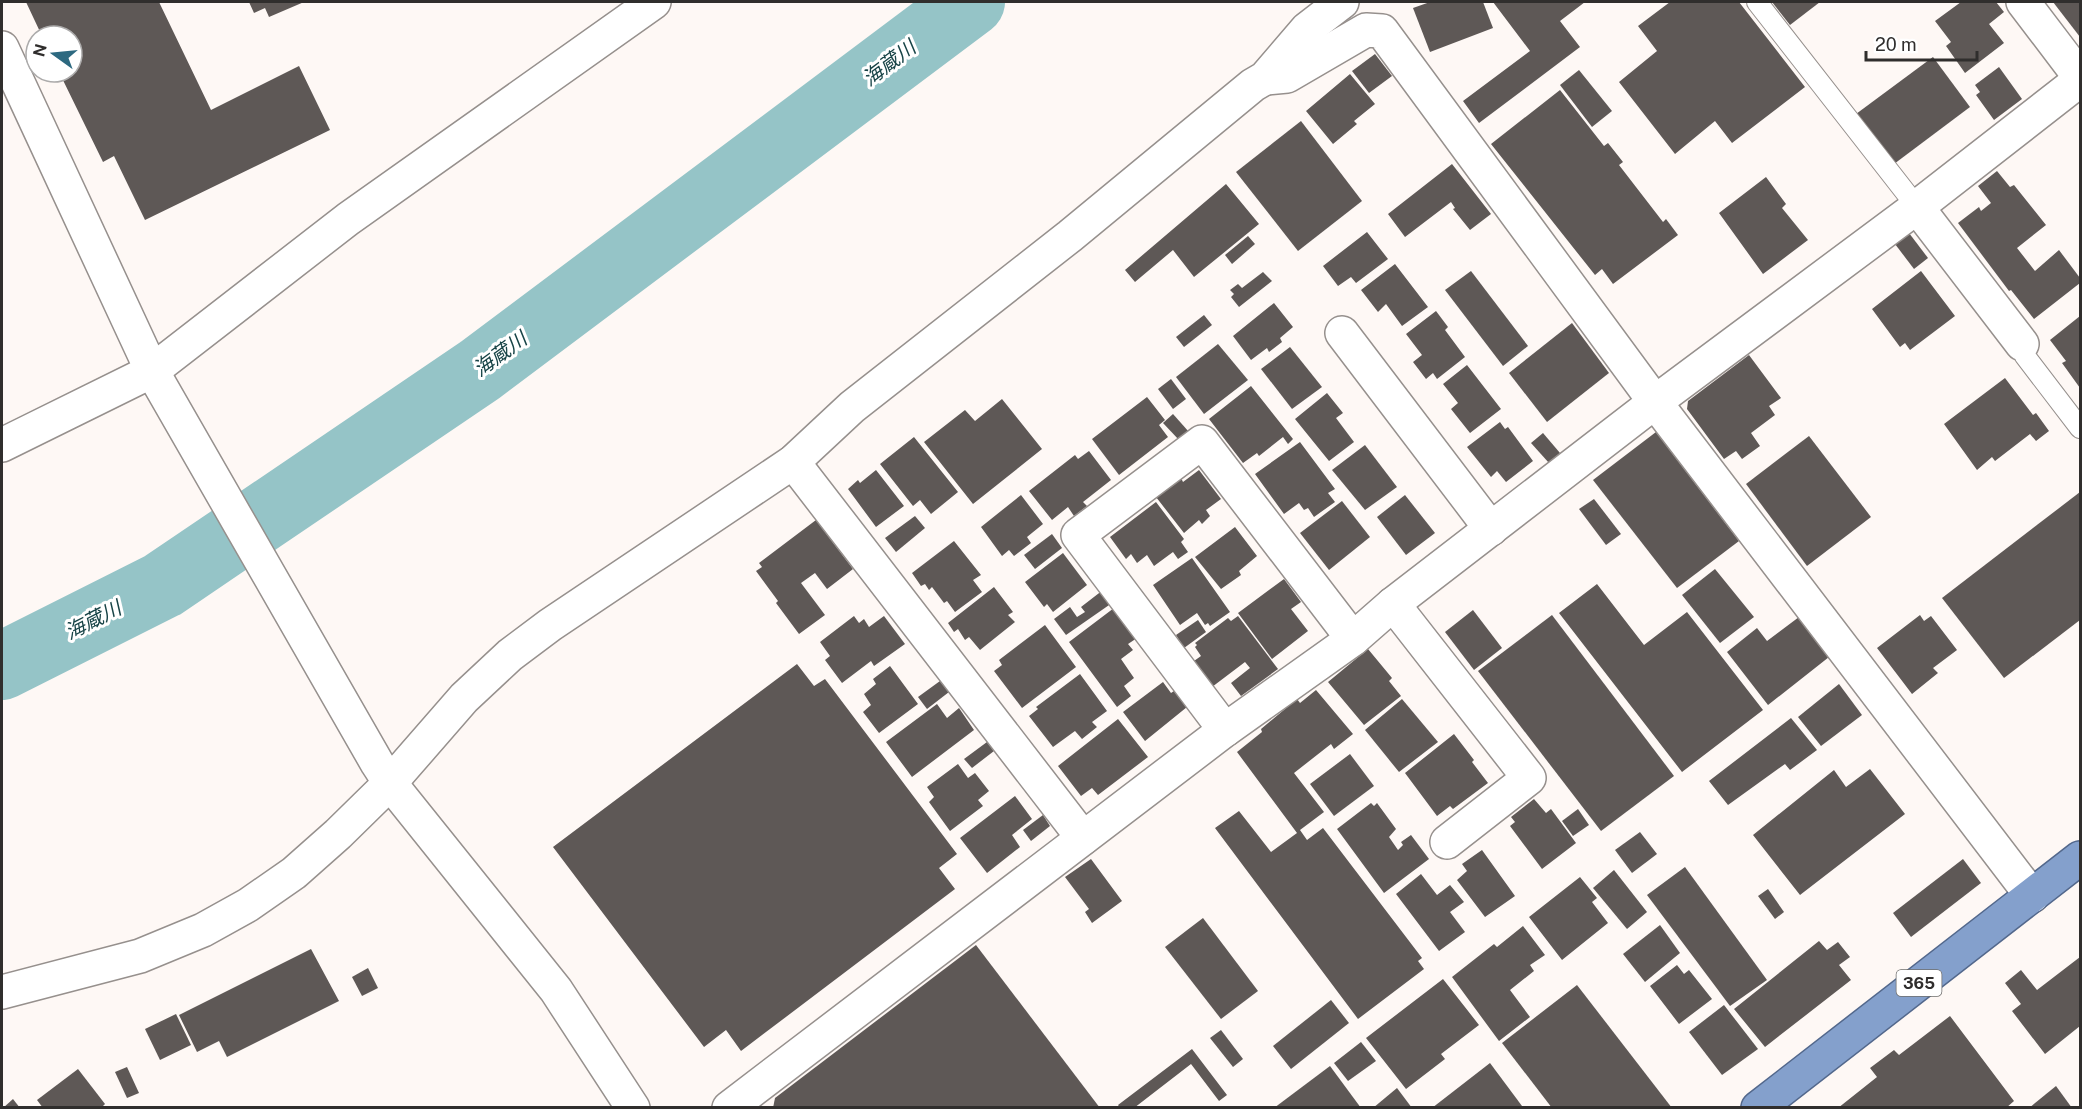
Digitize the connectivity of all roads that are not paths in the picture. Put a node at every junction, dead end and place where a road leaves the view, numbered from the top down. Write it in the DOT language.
graph roads {
  1 [pos="654,2"];
  2 [pos="1342,2"];
  3 [pos="1757,2"];
  4 [pos="2023,2"];
  5 [pos="2,48"];
  6 [pos="1265,78"];
  7 [pos="2080,79"];
  8 [pos="1917,207"];
  9 [pos="1342,333"];
  10 [pos="2022,344"];
  11 [pos="152,371"];
  12 [pos="1655,402"];
  13 [pos="2080,428"];
  14 [pos="2,445"];
  15 [pos="793,462"];
  16 [pos="1491,529"];
  17 [pos="1393,604"];
  18 [pos="1353,639"];
  19 [pos="1225,730"];
  20 [pos="384,773"];
  21 [pos="1083,838"];
  22 [pos="1447,842"];
  23 [pos="2080,858"];
  24 [pos="2032,896"];
  25 [pos="2,992"];
  26 [pos="633,1107"];
  27 [pos="729,1107"];
  28 [pos="1758,1107"];
  1 -- 11 [label="street"];
  2 -- 6 [label="street"];
  3 -- 8 [label="lane"];
  4 -- 7 [label="street"];
  5 -- 11 [label="street"];
  6 -- 12 [label="street"];
  6 -- 15 [label="street"];
  7 -- 8 [label="street"];
  8 -- 10 [label="street"];
  8 -- 12 [label="street"];
  9 -- 16 [label="street"];
  10 -- 13 [label="lane"];
  11 -- 14 [label="street"];
  11 -- 20 [label="street"];
  12 -- 16 [label="street"];
  12 -- 24 [label="street"];
  15 -- 20 [label="street"];
  15 -- 21 [label="street"];
  16 -- 17 [label="street"];
  17 -- 18 [label="street"];
  17 -- 22 [label="street"];
  18 -- 19 [label="street"];
  18 -- 19 [label="street"];
  19 -- 21 [label="street"];
  20 -- 25 [label="street"];
  20 -- 26 [label="street"];
  21 -- 27 [label="street"];
  23 -- 24 [label="highway, 365"];
  24 -- 28 [label="highway, 365"];
}
